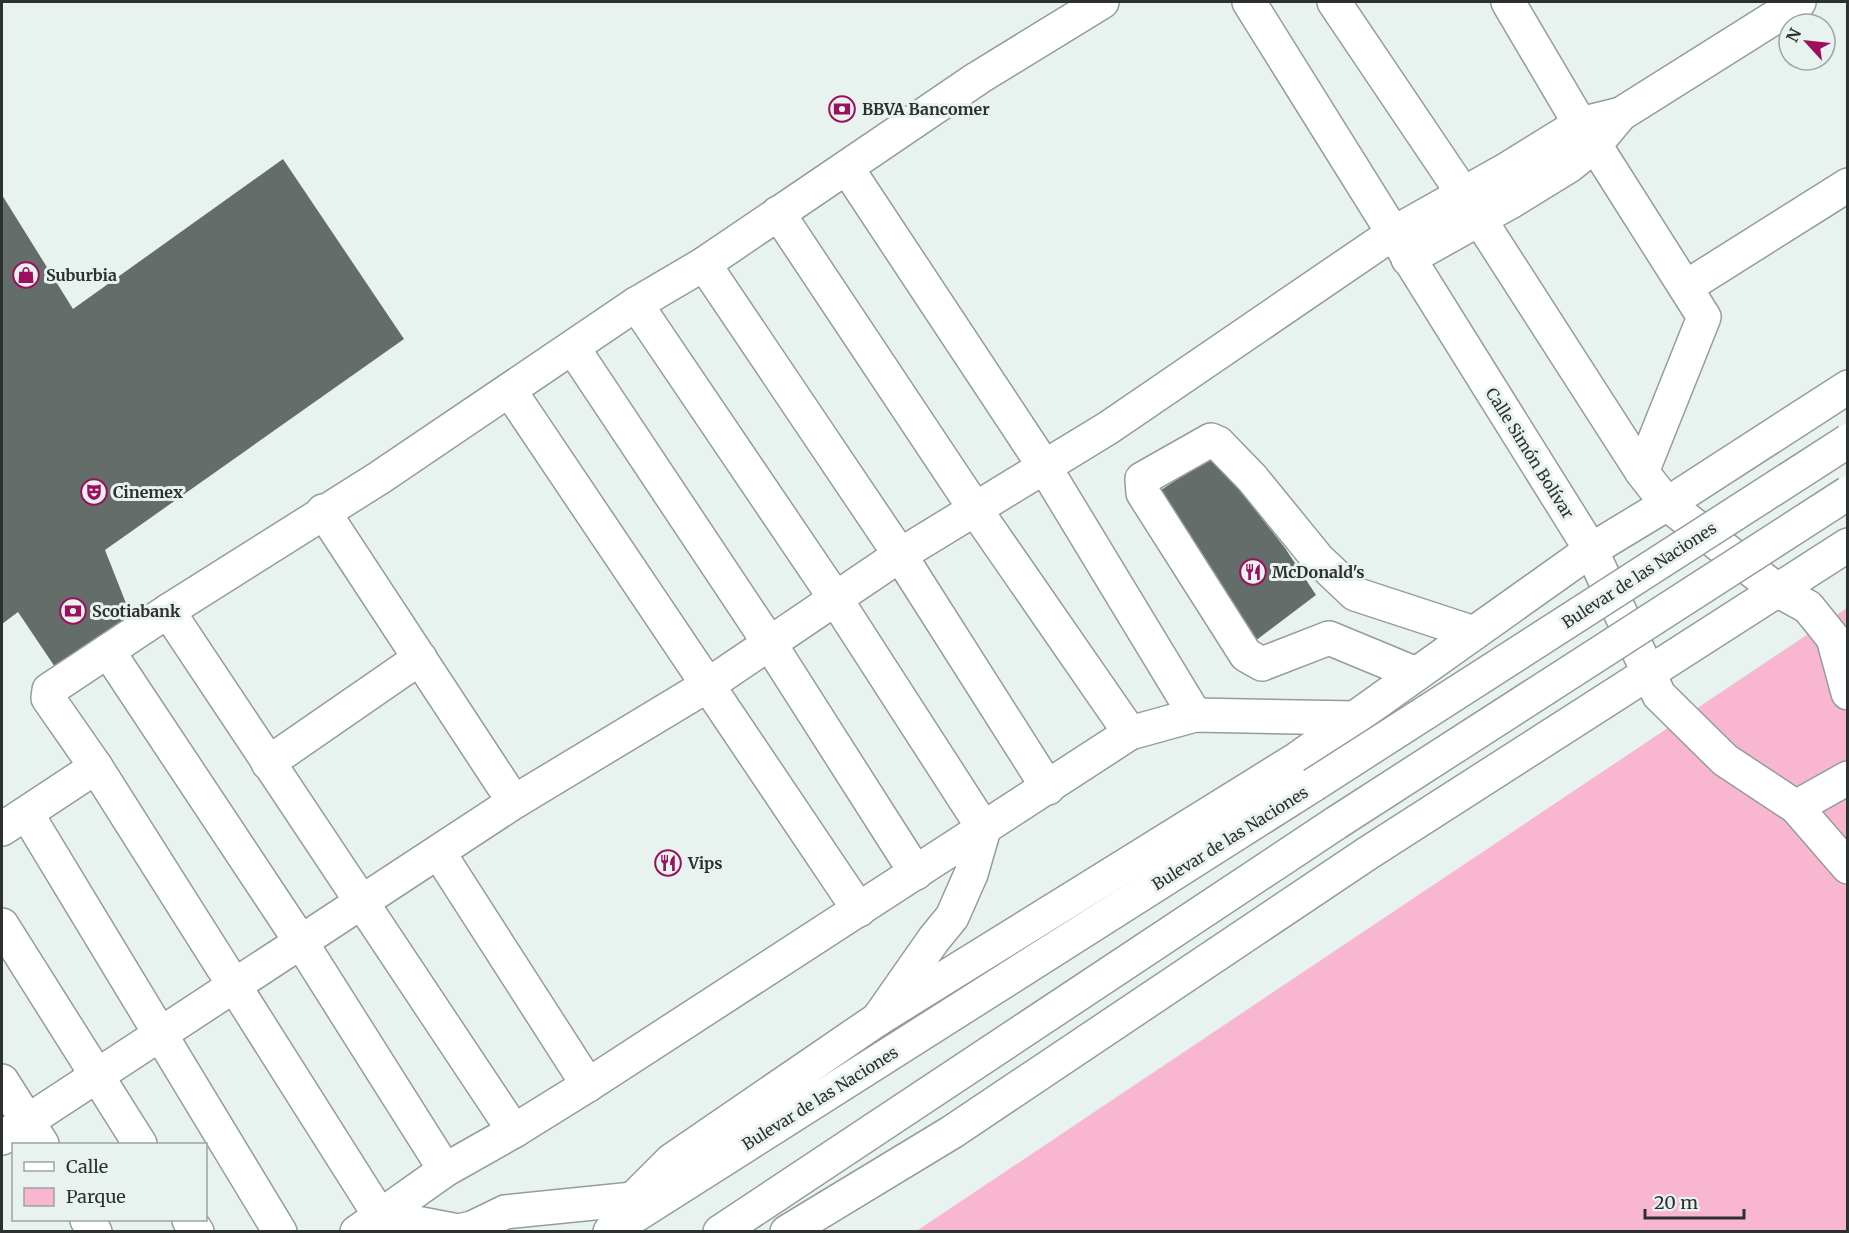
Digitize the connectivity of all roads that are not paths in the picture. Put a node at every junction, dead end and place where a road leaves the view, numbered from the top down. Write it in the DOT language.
graph roads {
  1 [pos="1101,2"];
  2 [pos="1249,2"];
  3 [pos="1334,2"];
  4 [pos="1508,2"];
  5 [pos="1799,2"];
  6 [pos="1587,134"];
  7 [pos="847,168"];
  8 [pos="1848,185"];
  9 [pos="1472,207"];
  10 [pos="778,213"];
  11 [pos="1400,247"];
  12 [pos="704,264"];
  13 [pos="1686,287"];
  14 [pos="636,304"];
  15 [pos="573,348"];
  16 [pos="1848,387"];
  17 [pos="510,391"];
  18 [pos="1848,441"];
  19 [pos="1044,466"];
  20 [pos="1642,472"];
  21 [pos="1848,493"];
  22 [pos="1667,504"];
  23 [pos="975,509"];
  24 [pos="323,511"];
  25 [pos="1848,545"];
  26 [pos="1591,550"];
  27 [pos="900,555"];
  28 [pos="1777,590"];
  29 [pos="1355,594"];
  30 [pos="835,598"];
  31 [pos="168,611"];
  32 [pos="1474,633"];
  33 [pos="1329,638"];
  34 [pos="770,644"];
  35 [pos="108,651"];
  36 [pos="420,658"];
  37 [pos="1416,674"];
  38 [pos="1648,674"];
  39 [pos="708,685"];
  40 [pos="1848,693"];
  41 [pos="1195,715"];
  42 [pos="1355,718"];
  43 [pos="1130,733"];
  44 [pos="268,763"];
  45 [pos="96,766"];
  46 [pos="1848,778"];
  47 [pos="1048,788"];
  48 [pos="514,802"];
  49 [pos="1796,807"];
  50 [pos="14,822"];
  51 [pos="984,829"];
  52 [pos="439,853"];
  53 [pos="1848,867"];
  54 [pos="916,873"];
  55 [pos="362,903"];
  56 [pos="859,910"];
  57 [pos="2,925"];
  58 [pos="301,942"];
  59 [pos="234,986"];
  60 [pos="878,1019"];
  61 [pos="160,1032"];
  62 [pos="95,1075"];
  63 [pos="2,1081"];
  64 [pos="588,1085"];
  65 [pos="514,1131"];
  66 [pos="24,1134"];
  67 [pos="139,1143"];
  68 [pos="445,1170"];
  69 [pos="633,1199"];
  70 [pos="368,1224"];
  71 [pos="280,1232"];
  72 [pos="610,1232"];
  73 [pos="720,1232"];
  74 [pos="788,1232"];
  1 -- 7 [label="main road"];
  2 -- 11 [label="main road, Calle Simón Bolívar"];
  3 -- 9 [label="main road"];
  4 -- 6 [label="main road"];
  5 -- 6 [label="main road"];
  6 -- 9 [label="main road"];
  6 -- 13 [label="main road"];
  7 -- 10 [label="main road"];
  7 -- 19 [label="main road"];
  8 -- 13 [label="main road"];
  9 -- 11 [label="main road"];
  9 -- 20 [label="main road"];
  10 -- 12 [label="main road"];
  10 -- 23 [label="main road"];
  11 -- 19 [label="main road"];
  11 -- 26 [label="main road, Calle Simón Bolívar"];
  12 -- 14 [label="main road"];
  12 -- 27 [label="main road"];
  13 -- 20 [label="main road"];
  14 -- 15 [label="main road"];
  14 -- 30 [label="main road"];
  15 -- 17 [label="main road"];
  15 -- 34 [label="main road"];
  16 -- 22 [label="main road"];
  17 -- 24 [label="main road"];
  17 -- 39 [label="main road"];
  18 -- 72 [label="main road, Bulevar de las Naciones, bridge"];
  19 -- 23 [label="main road"];
  19 -- 41 [label="main road"];
  20 -- 22 [label="main road"];
  21 -- 73 [label="main road, bridge"];
  22 -- 26 [label="main road"];
  22 -- 28 [label="main road"];
  23 -- 27 [label="main road"];
  23 -- 43 [label="main road"];
  24 -- 31 [label="main road"];
  24 -- 36 [label="main road"];
  25 -- 28 [label="main road"];
  26 -- 32 [label="main road"];
  26 -- 38 [label="main road, Calle Simón Bolívar"];
  27 -- 30 [label="main road"];
  27 -- 47 [label="main road"];
  28 -- 38 [label="main road"];
  28 -- 40 [label="main road"];
  29 -- 32 [label="main road"];
  29 -- 33 [label="main road"];
  29 -- 33 [label="main road"];
  30 -- 34 [label="main road"];
  30 -- 51 [label="main road"];
  31 -- 35 [label="main road"];
  31 -- 44 [label="main road"];
  32 -- 37 [label="main road"];
  33 -- 37 [label="main road"];
  34 -- 39 [label="main road"];
  34 -- 54 [label="main road"];
  35 -- 45 [label="main road"];
  35 -- 58 [label="main road"];
  36 -- 44 [label="main road"];
  36 -- 48 [label="main road"];
  37 -- 42 [label="main road"];
  38 -- 49 [label="main road, Calle Simón Bolívar"];
  38 -- 74 [label="main road"];
  39 -- 48 [label="main road"];
  39 -- 56 [label="main road"];
  41 -- 42 [label="main road"];
  41 -- 43 [label="main road"];
  42 -- 60 [label="main road"];
  43 -- 47 [label="main road"];
  44 -- 55 [label="main road"];
  45 -- 50 [label="main road"];
  45 -- 59 [label="main road"];
  46 -- 49 [label="main road"];
  47 -- 51 [label="main road"];
  48 -- 52 [label="main road"];
  49 -- 53 [label="main road, Calle Simón Bolívar"];
  50 -- 61 [label="main road"];
  51 -- 54 [label="main road"];
  51 -- 60 [label="main road"];
  52 -- 55 [label="main road"];
  52 -- 64 [label="main road"];
  54 -- 56 [label="main road"];
  55 -- 58 [label="main road"];
  55 -- 65 [label="main road"];
  56 -- 64 [label="main road"];
  57 -- 62 [label="main road"];
  58 -- 59 [label="main road"];
  58 -- 68 [label="main road"];
  59 -- 61 [label="main road"];
  59 -- 70 [label="main road"];
  60 -- 69 [label="main road"];
  61 -- 62 [label="main road"];
  61 -- 71 [label="main road"];
  62 -- 66 [label="main road"];
  62 -- 67 [label="main road"];
  63 -- 66 [label="main road"];
  64 -- 65 [label="main road"];
  65 -- 68 [label="main road"];
  68 -- 70 [label="main road"];
  69 -- 70 [label="main road"];
  69 -- 72 [label="main road"];
}
